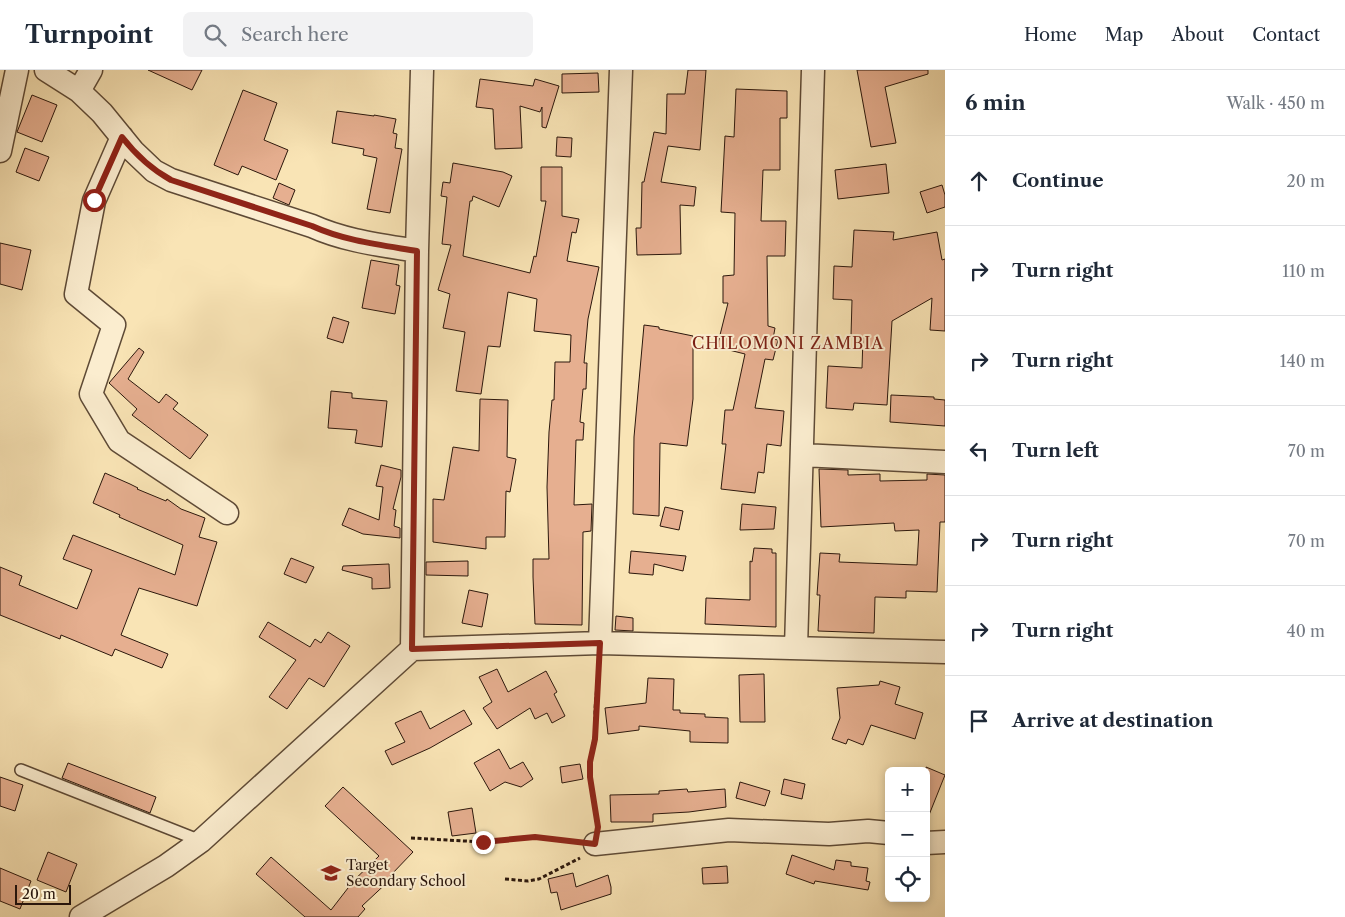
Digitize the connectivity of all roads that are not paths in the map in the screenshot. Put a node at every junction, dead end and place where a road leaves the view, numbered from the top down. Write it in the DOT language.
graph roads {
  1 [pos="17,70"];
  2 [pos="46,70"];
  3 [pos="91,70"];
  4 [pos="422,70"];
  5 [pos="621,70"];
  6 [pos="813,70"];
  7 [pos="79,91"];
  8 [pos="122,137"];
  9 [pos="0,151"];
  10 [pos="417,251"];
  11 [pos="802,455"];
  12 [pos="945,462"];
  13 [pos="227,513"];
  14 [pos="600,643"];
  15 [pos="796,648"];
  16 [pos="412,649"];
  17 [pos="945,652"];
  18 [pos="21,770"];
  19 [pos="885,833"];
  20 [pos="201,840"];
  21 [pos="945,842"];
  22 [pos="930,843"];
  23 [pos="595,844"];
  24 [pos="81,917"];
  1 -- 9 [label="street"];
  2 -- 7 [label="street"];
  3 -- 7 [label="street"];
  4 -- 10 [label="street"];
  5 -- 14 [label="street"];
  6 -- 11 [label="street"];
  7 -- 8 [label="street"];
  8 -- 10 [label="street"];
  8 -- 13 [label="street"];
  10 -- 16 [label="street"];
  11 -- 12 [label="street"];
  11 -- 15 [label="street"];
  14 -- 15 [label="street"];
  14 -- 16 [label="street"];
  15 -- 17 [label="street"];
  16 -- 20 [label="street"];
  18 -- 20 [label="lane"];
  19 -- 23 [label="street"];
  20 -- 24 [label="street"];
  21 -- 22 [label="street"];
}
